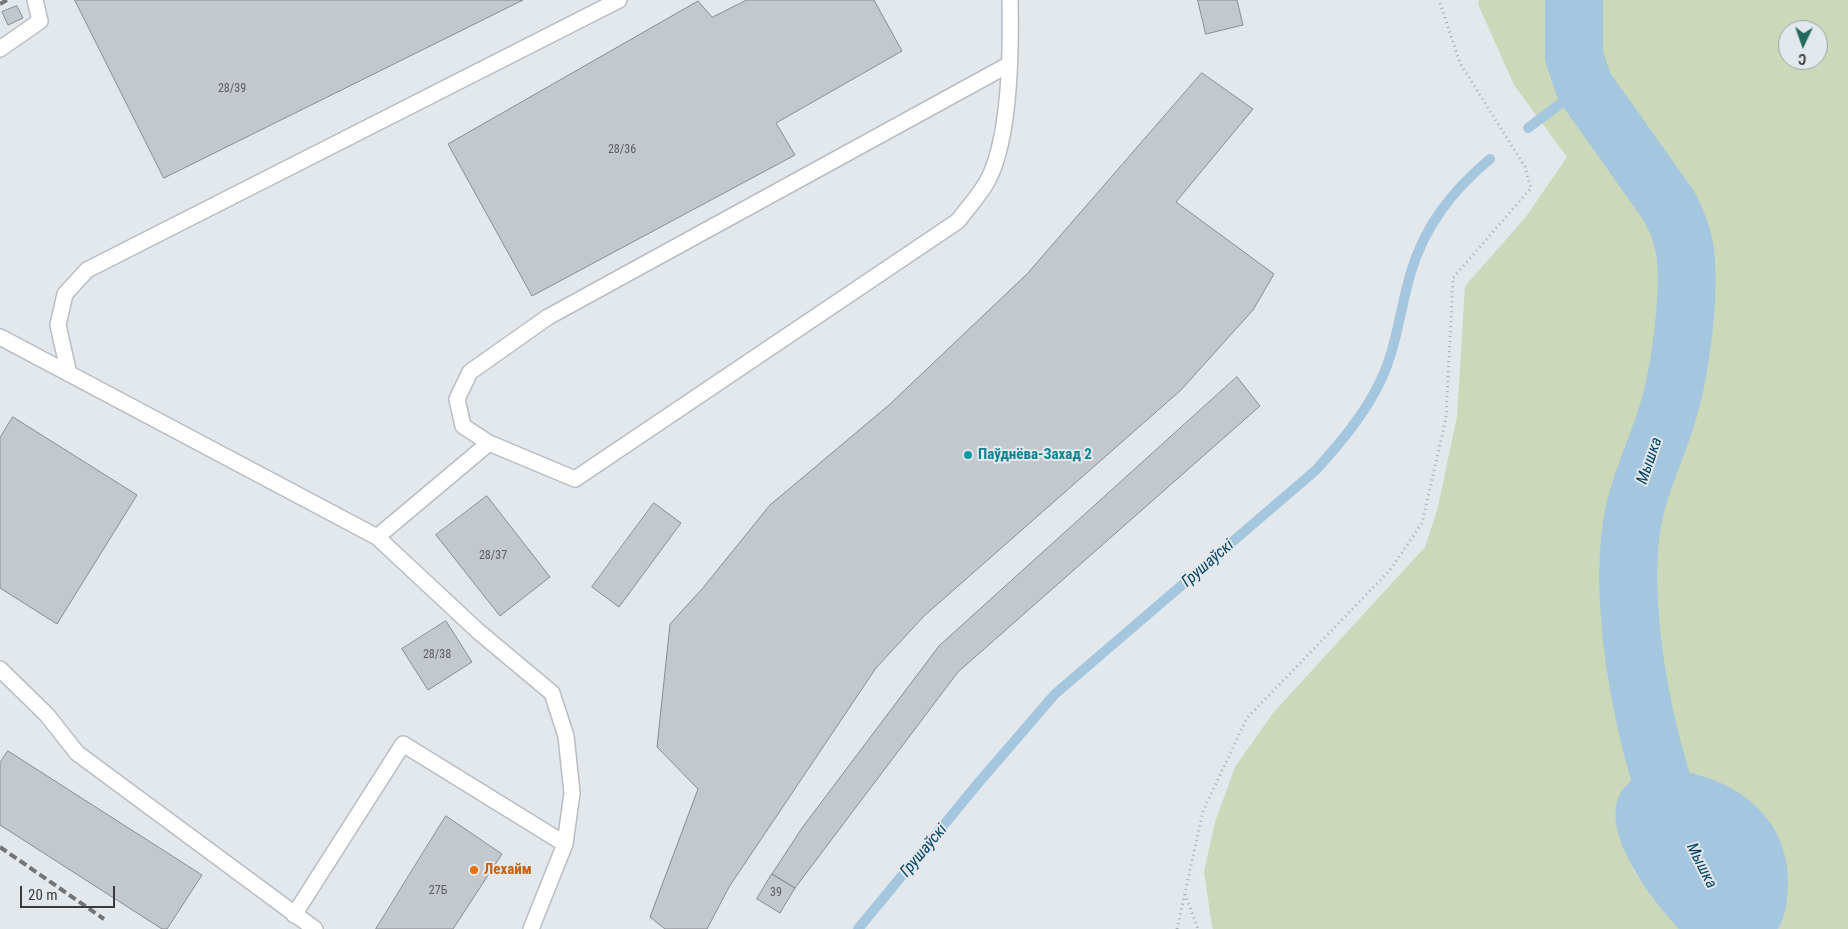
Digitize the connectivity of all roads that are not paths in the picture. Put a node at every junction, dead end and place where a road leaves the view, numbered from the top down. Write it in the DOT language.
graph roads {
  1 [pos="35,0"];
  2 [pos="619,0"];
  3 [pos="1010,0"];
  4 [pos="0,49"];
  5 [pos="1008,65"];
  6 [pos="0,337"];
  7 [pos="69,374"];
  8 [pos="489,443"];
  9 [pos="377,537"];
  10 [pos="0,669"];
  11 [pos="564,844"];
  12 [pos="294,915"];
  13 [pos="314,929"];
  14 [pos="531,929"];
  1 -- 4 [label="lane"];
  2 -- 7 [label="lane"];
  3 -- 5 [label="lane"];
  5 -- 8 [label="lane"];
  5 -- 8 [label="lane"];
  6 -- 7 [label="lane"];
  7 -- 9 [label="lane"];
  8 -- 9 [label="lane"];
  9 -- 11 [label="lane"];
  10 -- 12 [label="lane"];
  11 -- 12 [label="lane"];
  11 -- 14 [label="lane"];
  12 -- 13 [label="lane"];
}
